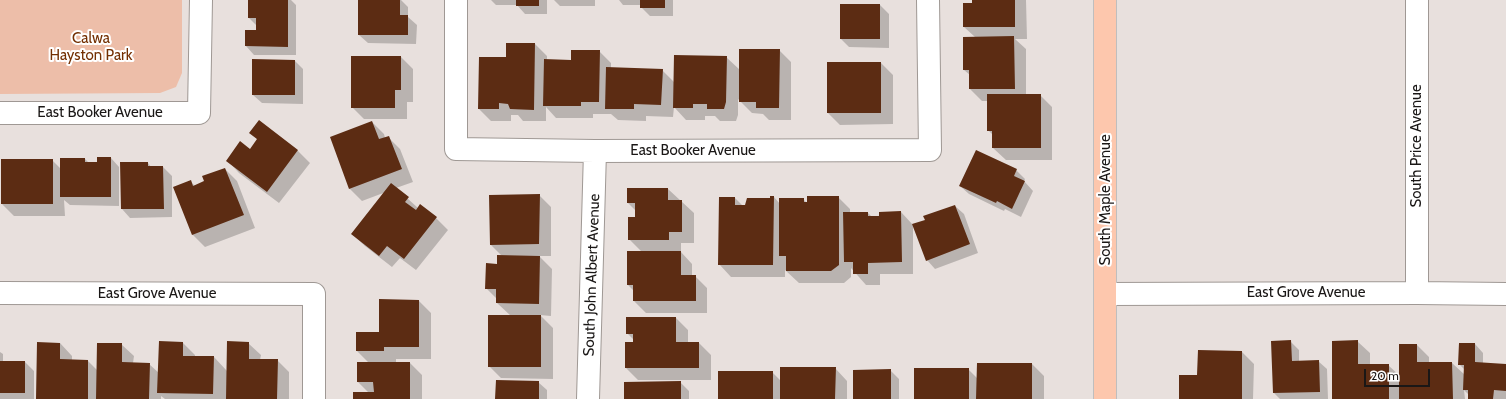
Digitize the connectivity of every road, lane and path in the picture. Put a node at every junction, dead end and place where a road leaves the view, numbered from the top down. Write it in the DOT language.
graph roads {
  1 [pos="201,0"];
  2 [pos="456,0"];
  3 [pos="928,0"];
  4 [pos="1105,0"];
  5 [pos="1417,0"];
  6 [pos="0,113"];
  7 [pos="595,151"];
  8 [pos="0,293"];
  9 [pos="1417,293"];
  10 [pos="1106,294"];
  11 [pos="1506,294"];
  12 [pos="314,399"];
  13 [pos="588,399"];
  14 [pos="1105,399"];
  1 -- 6 [label="street, East Booker Avenue"];
  2 -- 7 [label="street, East Booker Avenue"];
  3 -- 7 [label="street, East Booker Avenue"];
  4 -- 10 [label="main road, South Maple Avenue"];
  5 -- 9 [label="street, South Price Avenue"];
  7 -- 13 [label="street, South John Albert Avenue"];
  8 -- 12 [label="street, East Grove Avenue"];
  9 -- 10 [label="street, East Grove Avenue"];
  9 -- 11 [label="street, East Grove Avenue"];
  10 -- 14 [label="main road, South Maple Avenue"];
}
